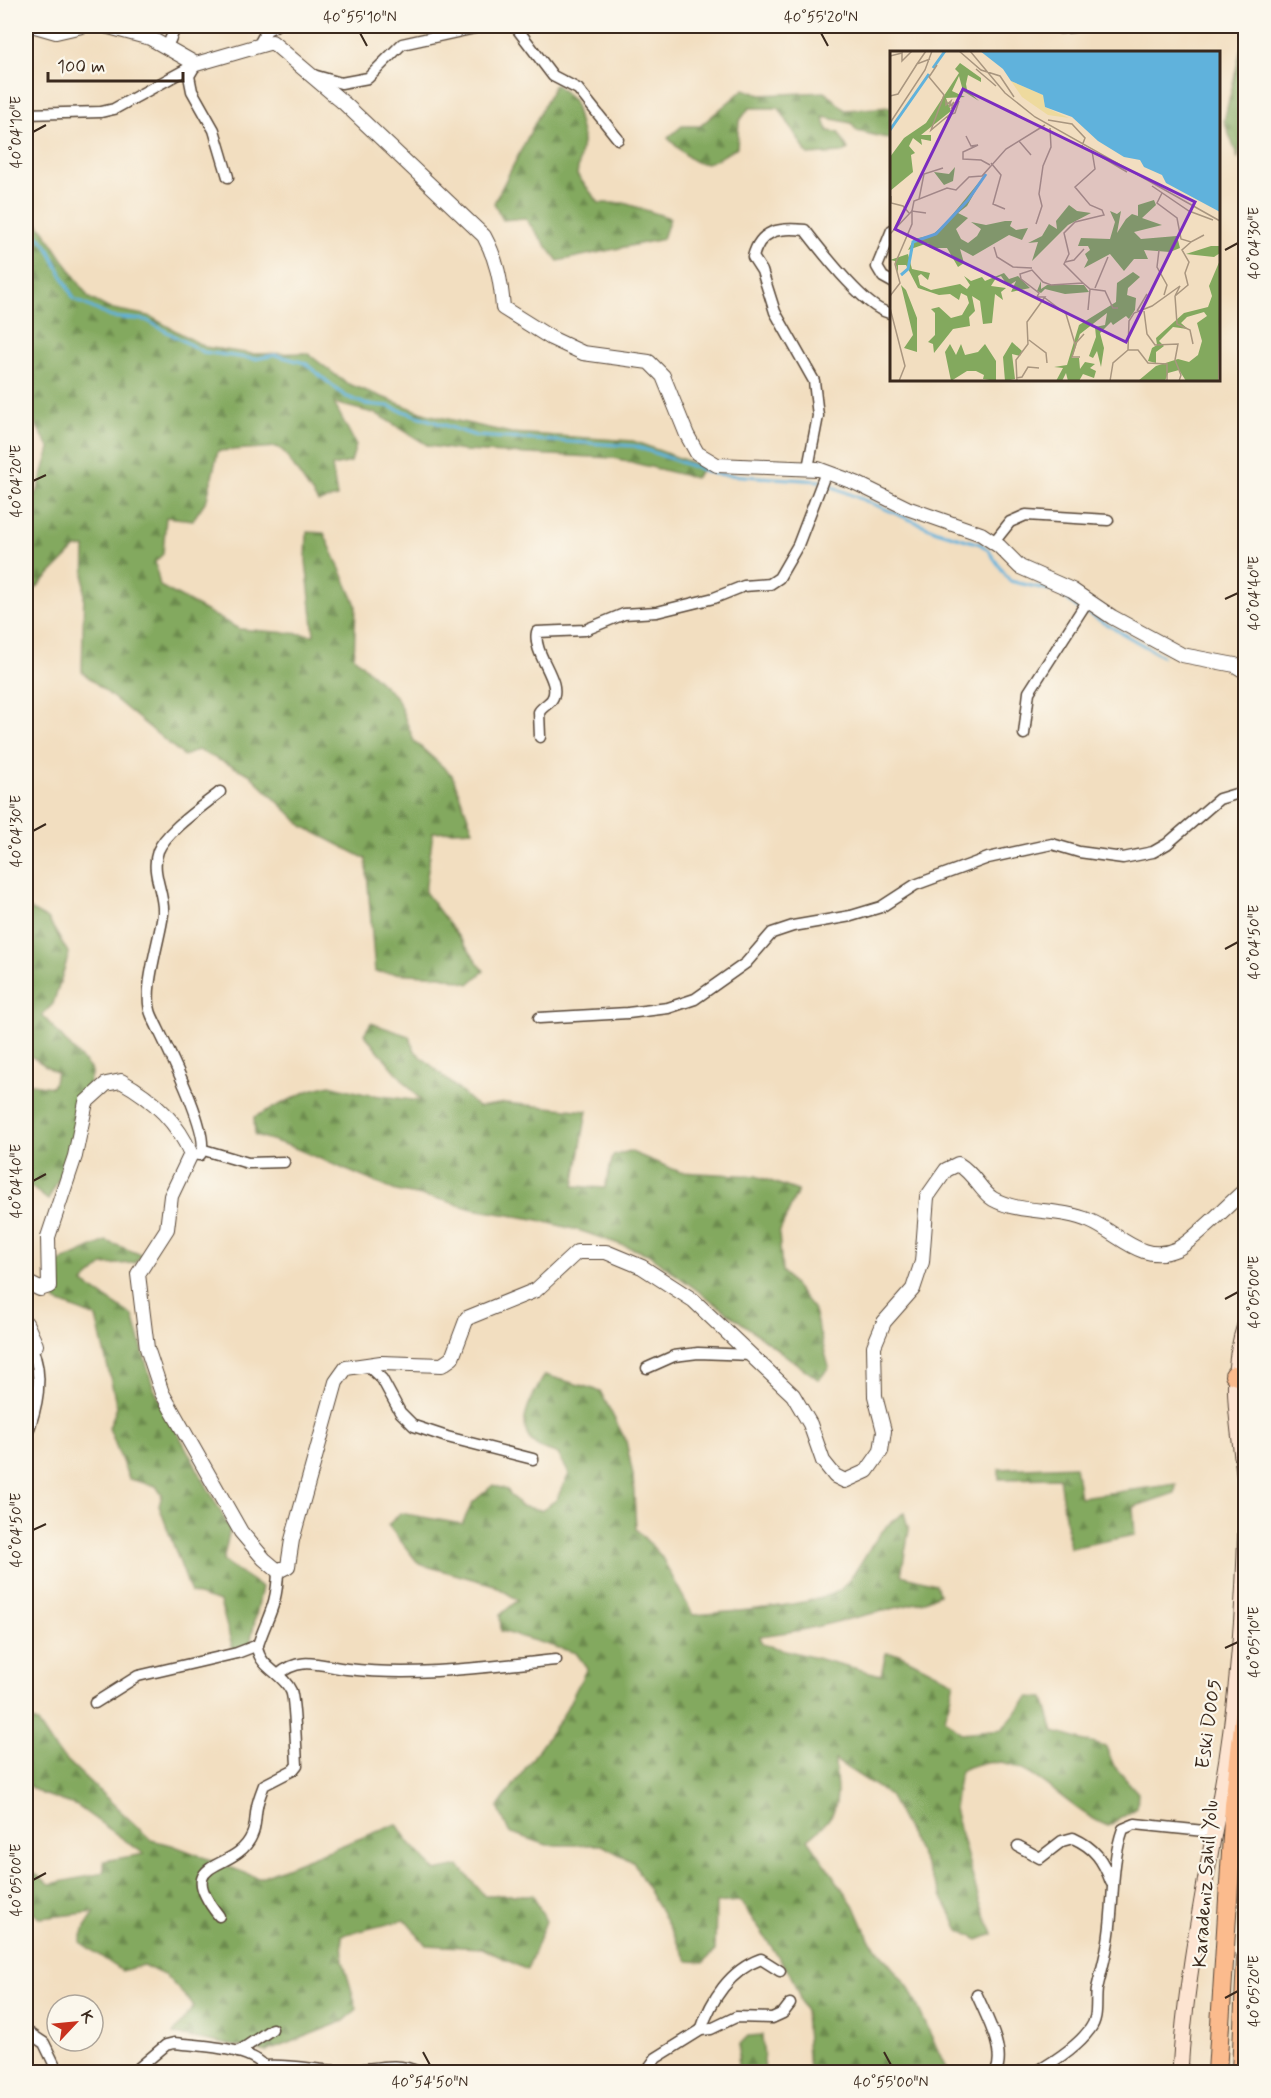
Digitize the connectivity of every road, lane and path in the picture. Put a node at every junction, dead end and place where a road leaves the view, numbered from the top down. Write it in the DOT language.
graph roads {
  1 [pos="35,26"];
  2 [pos="82,26"];
  3 [pos="105,26"];
  4 [pos="176,26"];
  5 [pos="275,26"];
  6 [pos="484,26"];
  7 [pos="516,26"];
  8 [pos="1057,26"];
  9 [pos="1081,26"];
  10 [pos="258,46"];
  11 [pos="167,47"];
  12 [pos="196,64"];
  13 [pos="310,74"];
  14 [pos="26,114"];
  15 [pos="618,139"];
  16 [pos="228,177"];
  17 [pos="890,233"];
  18 [pos="890,281"];
  19 [pos="890,313"];
  20 [pos="808,468"];
  21 [pos="826,472"];
  22 [pos="1108,520"];
  23 [pos="993,542"];
  24 [pos="1088,600"];
  25 [pos="1245,672"];
  26 [pos="1024,734"];
  27 [pos="540,737"];
  28 [pos="1245,791"];
  29 [pos="220,792"];
  30 [pos="539,1018"];
  31 [pos="197,1152"];
  32 [pos="284,1162"];
  33 [pos="1245,1189"];
  34 [pos="26,1282"];
  35 [pos="1245,1322"];
  36 [pos="26,1323"];
  37 [pos="28,1346"];
  38 [pos="753,1355"];
  39 [pos="367,1365"];
  40 [pos="647,1368"];
  41 [pos="1241,1376"];
  42 [pos="26,1437"];
  43 [pos="533,1459"];
  44 [pos="1245,1492"];
  45 [pos="1245,1522"];
  46 [pos="278,1571"];
  47 [pos="258,1644"];
  48 [pos="556,1660"];
  49 [pos="278,1675"];
  50 [pos="1245,1698"];
  51 [pos="95,1703"];
  52 [pos="1214,1832"];
  53 [pos="1018,1846"];
  54 [pos="1113,1888"];
  55 [pos="219,1916"];
  56 [pos="1245,1959"];
  57 [pos="780,1971"];
  58 [pos="978,1995"];
  59 [pos="790,2004"];
  60 [pos="272,2029"];
  61 [pos="701,2030"];
  62 [pos="26,2031"];
  63 [pos="238,2052"];
  64 [pos="267,2069"];
  65 [pos="58,2073"];
  66 [pos="134,2073"];
  67 [pos="418,2073"];
  68 [pos="646,2073"];
  69 [pos="996,2073"];
  70 [pos="1036,2073"];
  71 [pos="1180,2073"];
  72 [pos="1217,2073"];
  73 [pos="1241,2073"];
  1 -- 2 [label="street"];
  3 -- 11 [label="street"];
  4 -- 11 [label="street"];
  5 -- 10 [label="street"];
  6 -- 13 [label="street"];
  7 -- 15 [label="street"];
  8 -- 9 [label="street"];
  10 -- 12 [label="street"];
  10 -- 13 [label="street"];
  11 -- 12 [label="street"];
  12 -- 14 [label="street"];
  12 -- 16 [label="street"];
  13 -- 20 [label="street"];
  17 -- 18 [label="street"];
  19 -- 20 [label="street"];
  20 -- 21 [label="street"];
  21 -- 23 [label="street"];
  21 -- 27 [label="street"];
  22 -- 23 [label="street"];
  23 -- 24 [label="street"];
  24 -- 25 [label="street"];
  24 -- 26 [label="street"];
  28 -- 30 [label="street"];
  29 -- 31 [label="street"];
  31 -- 32 [label="street"];
  31 -- 34 [label="street"];
  31 -- 46 [label="street"];
  33 -- 38 [label="street"];
  35 -- 41 [label="main road"];
  36 -- 37 [label="street"];
  37 -- 42 [label="street"];
  38 -- 39 [label="street"];
  38 -- 40 [label="street"];
  39 -- 43 [label="street"];
  39 -- 46 [label="street"];
  41 -- 44 [label="main road"];
  45 -- 52 [label="main road, Eski D005"];
  46 -- 47 [label="street"];
  47 -- 49 [label="street"];
  47 -- 51 [label="street"];
  48 -- 49 [label="street"];
  49 -- 55 [label="street"];
  50 -- 72 [label="highway, Karadeniz Sahil Yolu"];
  52 -- 54 [label="street"];
  52 -- 71 [label="main road, Eski D005"];
  53 -- 54 [label="street"];
  54 -- 70 [label="street"];
  56 -- 73 [label="highway"];
  57 -- 61 [label="street"];
  58 -- 69 [label="street"];
  59 -- 61 [label="street"];
  60 -- 63 [label="street"];
  61 -- 68 [label="street"];
  62 -- 65 [label="street"];
  63 -- 64 [label="street"];
  63 -- 66 [label="street"];
  64 -- 67 [label="street"];
}
